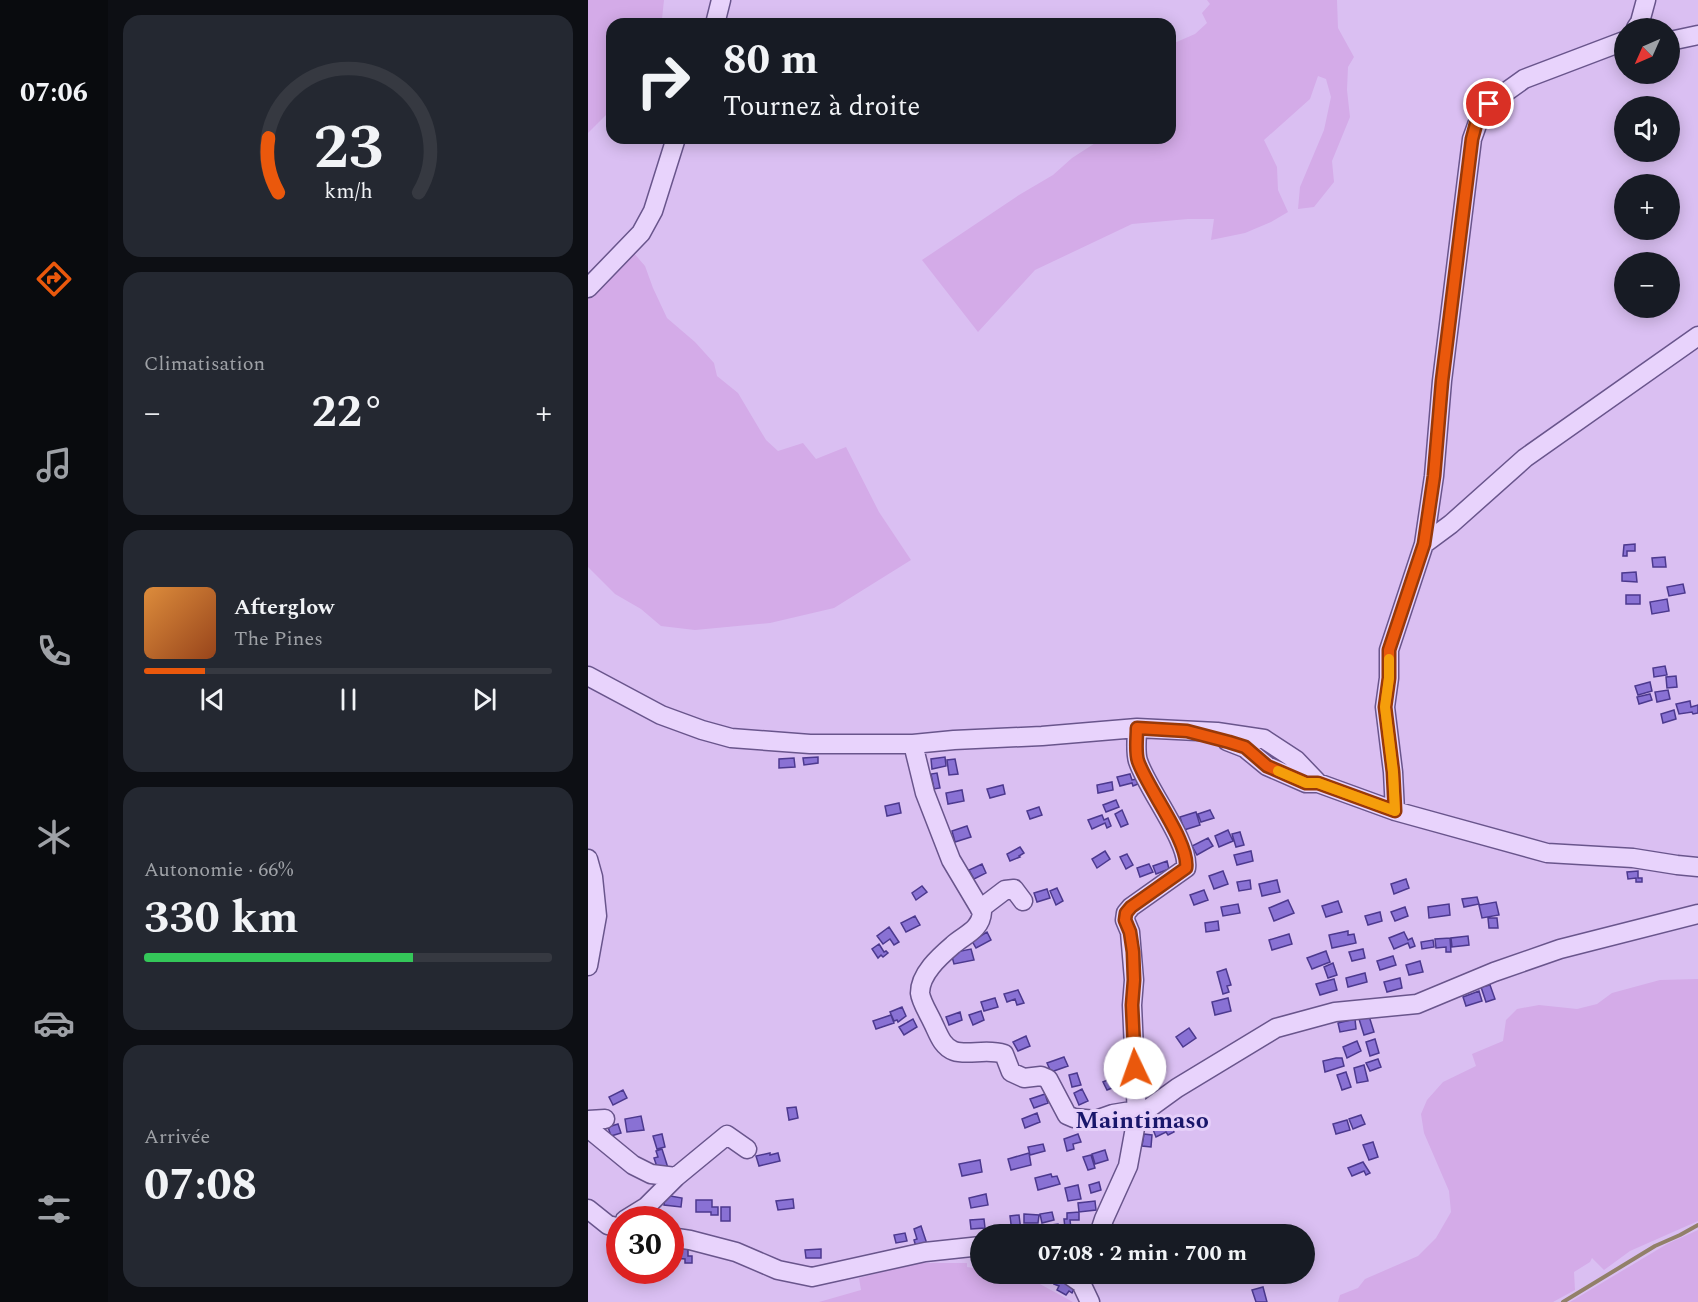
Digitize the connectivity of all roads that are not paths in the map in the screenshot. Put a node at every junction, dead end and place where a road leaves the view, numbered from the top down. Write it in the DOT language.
graph roads {
  1 [pos="721,0"];
  2 [pos="1646,0"];
  3 [pos="716,18"];
  4 [pos="1641,18"];
  5 [pos="1698,35"];
  6 [pos="1680,39"];
  7 [pos="1614,47"];
  8 [pos="674,144"];
  9 [pos="588,288"];
  10 [pos="1698,336"];
  11 [pos="1424,544"];
  12 [pos="588,676"];
  13 [pos="1137,728"];
  14 [pos="913,744"];
  15 [pos="1395,811"];
  16 [pos="588,859"];
  17 [pos="1698,867"];
  18 [pos="1023,901"];
  19 [pos="980,909"];
  20 [pos="1698,914"];
  21 [pos="588,966"];
  22 [pos="1137,1114"];
  23 [pos="588,1128"];
  24 [pos="747,1149"];
  25 [pos="676,1177"];
  26 [pos="647,1206"];
  27 [pos="588,1209"];
  28 [pos="606,1219"];
  29 [pos="1102,1224"];
  30 [pos="684,1239"];
  31 [pos="970,1247"];
  32 [pos="1082,1284"];
  33 [pos="1090,1302"];
  1 -- 3 [label="street"];
  2 -- 4 [label="street"];
  5 -- 6 [label="street"];
  7 -- 11 [label="street"];
  8 -- 9 [label="street"];
  10 -- 11 [label="street"];
  11 -- 15 [label="street"];
  12 -- 14 [label="street"];
  13 -- 14 [label="street"];
  13 -- 15 [label="street"];
  13 -- 22 [label="street"];
  14 -- 19 [label="street"];
  15 -- 17 [label="street"];
  16 -- 21 [label="street"];
  18 -- 19 [label="street"];
  19 -- 22 [label="street"];
  20 -- 22 [label="street"];
  22 -- 29 [label="street"];
  23 -- 25 [label="street"];
  24 -- 25 [label="street"];
  25 -- 26 [label="street"];
  27 -- 28 [label="street"];
  30 -- 31 [label="street"];
  32 -- 33 [label="street"];
}
